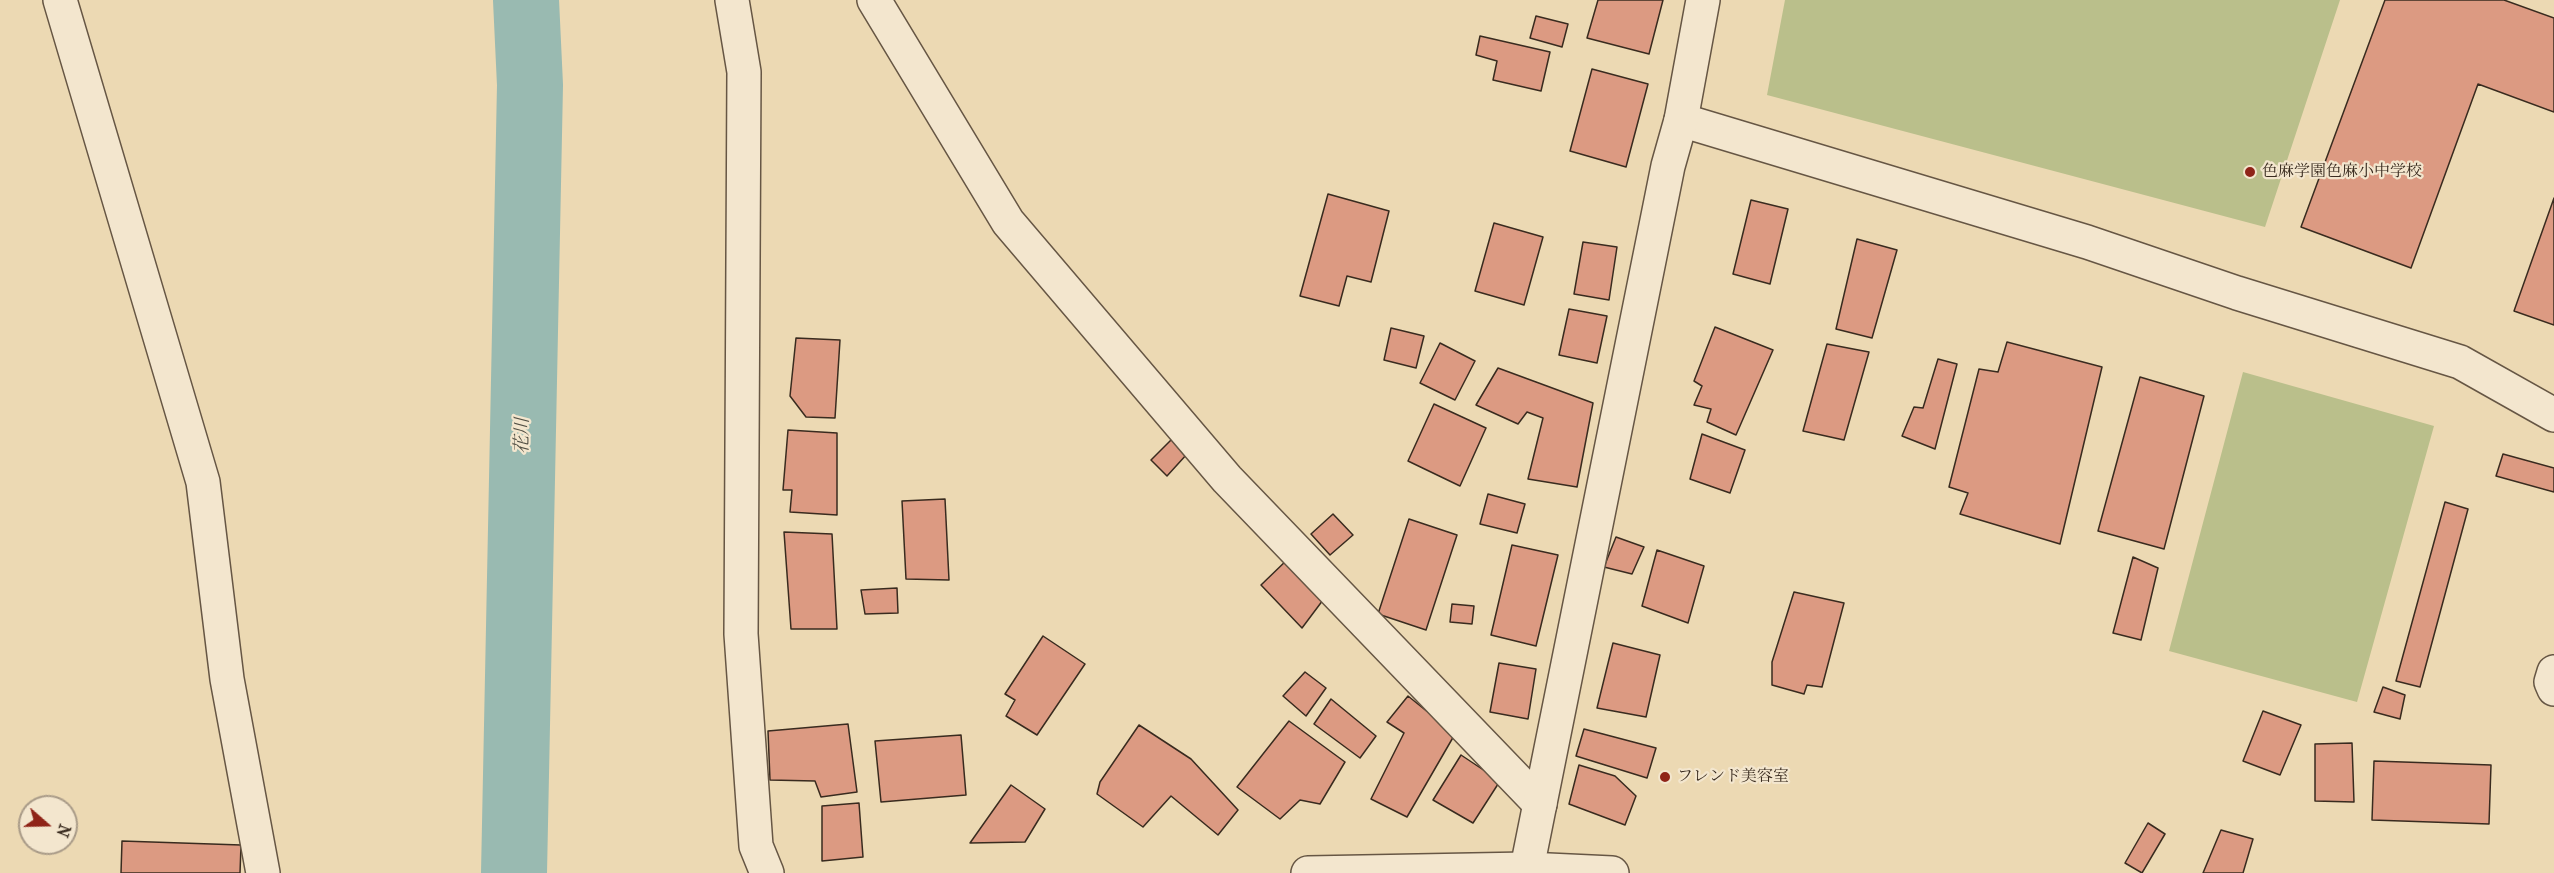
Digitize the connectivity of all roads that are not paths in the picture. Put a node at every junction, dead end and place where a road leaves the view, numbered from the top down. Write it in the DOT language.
graph roads {
  1 [pos="60,0"];
  2 [pos="732,0"];
  3 [pos="874,0"];
  4 [pos="1703,0"];
  5 [pos="1681,120"];
  6 [pos="2554,415"];
  7 [pos="2554,672"];
  8 [pos="2554,689"];
  9 [pos="1540,804"];
  10 [pos="1526,871"];
  11 [pos="263,873"];
  12 [pos="767,873"];
  13 [pos="1308,873"];
  14 [pos="1612,873"];
  1 -- 11 [label="street"];
  2 -- 12 [label="street"];
  3 -- 9 [label="street"];
  4 -- 5 [label="street"];
  5 -- 6 [label="street"];
  5 -- 9 [label="street"];
  7 -- 8 [label="street"];
  9 -- 10 [label="street"];
  10 -- 13 [label="street"];
  10 -- 14 [label="street"];
}
